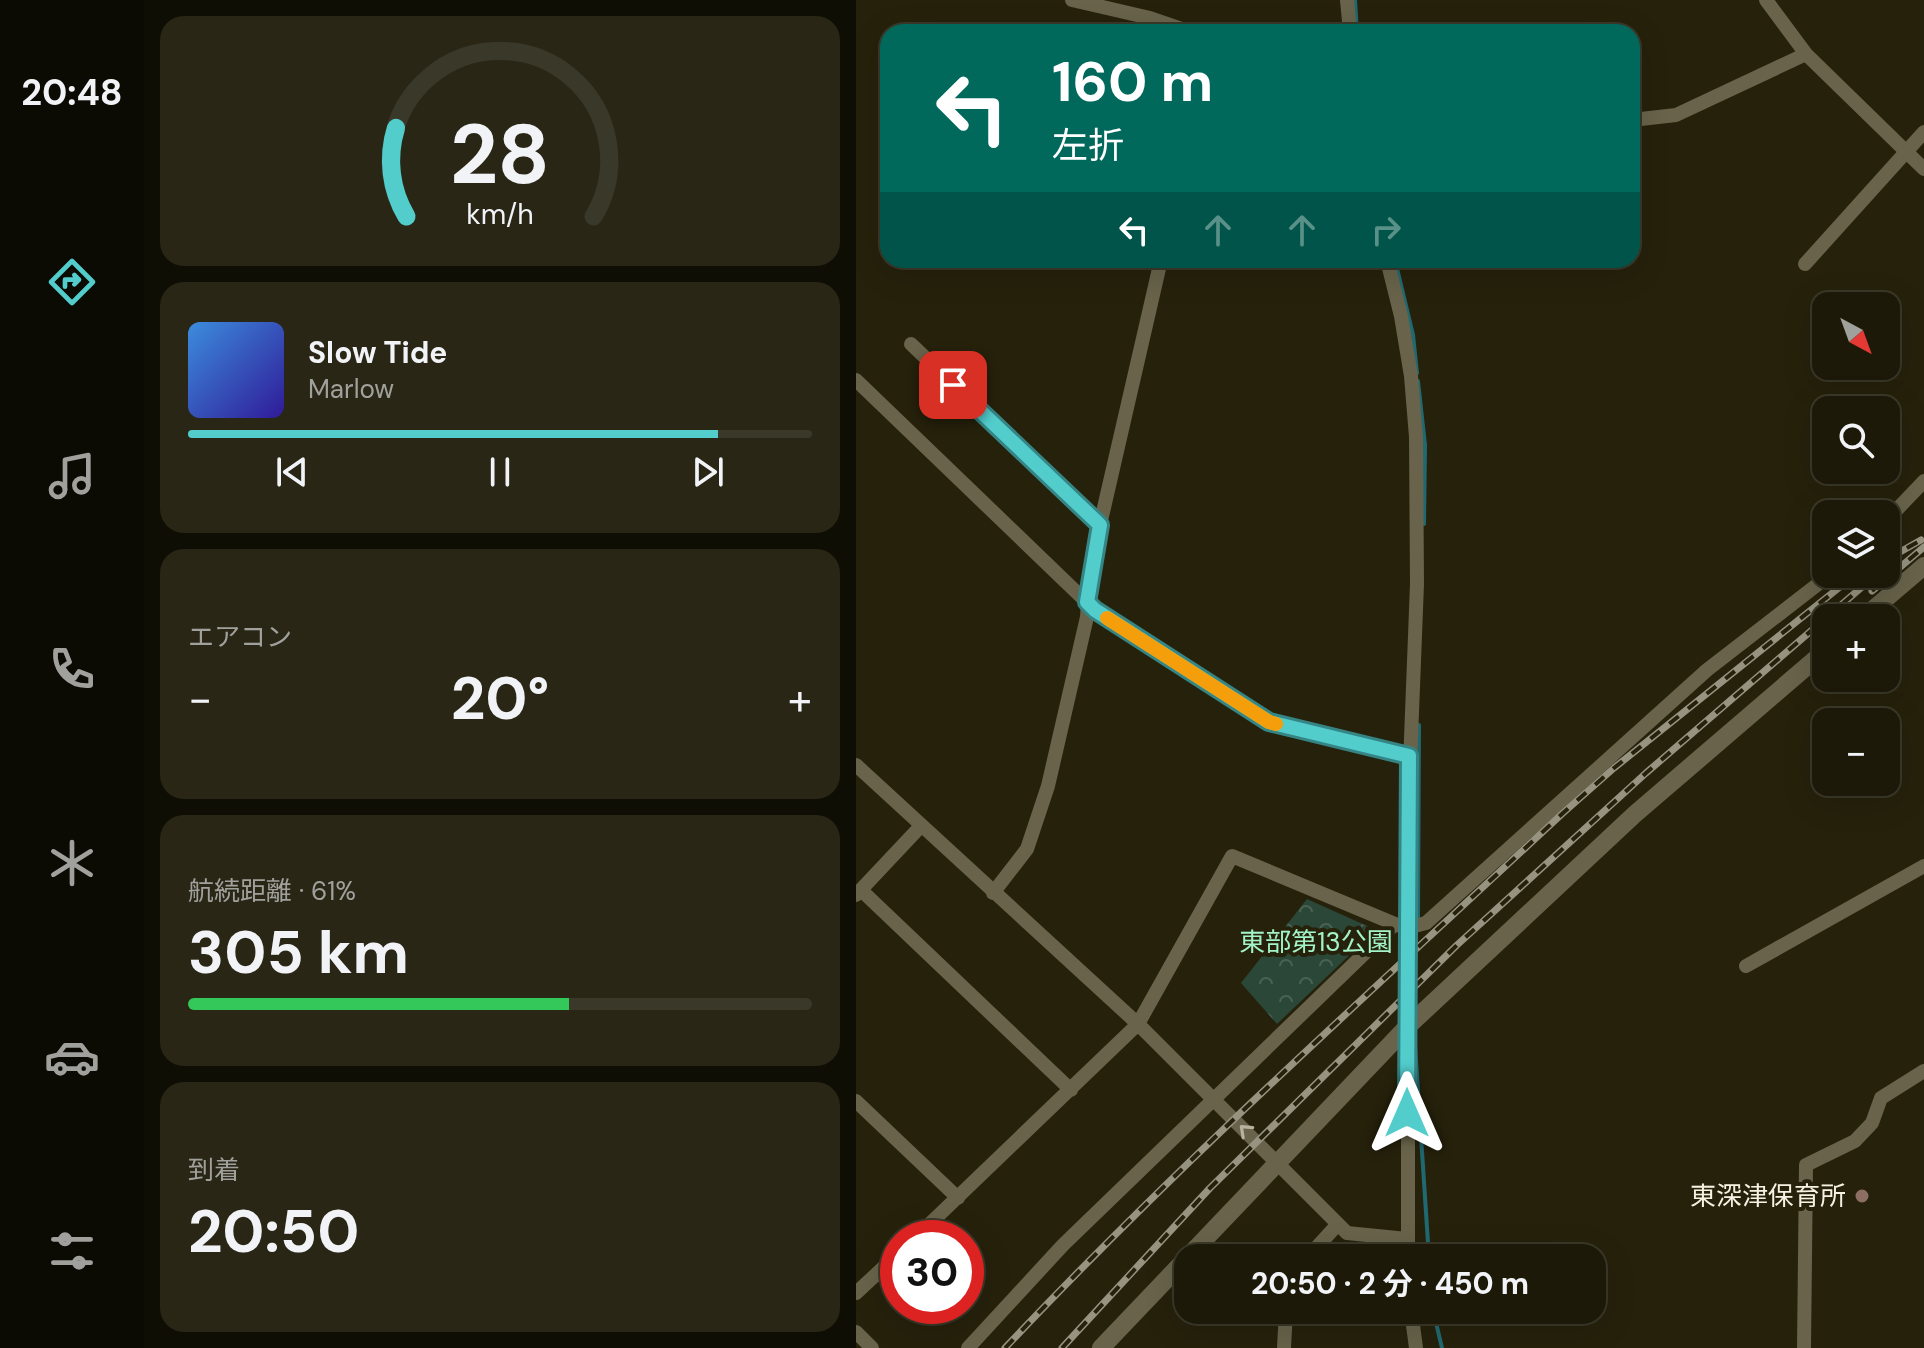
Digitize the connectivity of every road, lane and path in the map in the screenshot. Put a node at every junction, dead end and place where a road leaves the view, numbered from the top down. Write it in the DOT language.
graph roads {
  1 [pos="1072,0"];
  2 [pos="1347,0"];
  3 [pos="1766,0"];
  4 [pos="1168,24"];
  5 [pos="1349,24"];
  6 [pos="1806,54"];
  7 [pos="1640,120"];
  8 [pos="1924,132"];
  9 [pos="1905,152"];
  10 [pos="1924,169"];
  11 [pos="1805,264"];
  12 [pos="1159,268"];
  13 [pos="1389,268"];
  14 [pos="911,344"];
  15 [pos="856,380"];
  16 [pos="1924,481"];
  17 [pos="1900,506"];
  18 [pos="1100,525"];
  19 [pos="1924,566"];
  20 [pos="1813,588"];
  21 [pos="1087,602"];
  22 [pos="1879,604"];
  23 [pos="1812,662"];
  24 [pos="1409,756"];
  25 [pos="856,765"];
  26 [pos="920,827"];
  27 [pos="1924,866"];
  28 [pos="858,893"];
  29 [pos="993,893"];
  30 [pos="1401,926"];
  31 [pos="1746,966"];
  32 [pos="1138,1024"];
  33 [pos="1407,1027"];
  34 [pos="1924,1071"];
  35 [pos="1071,1090"];
  36 [pos="1212,1099"];
  37 [pos="856,1101"];
  38 [pos="1277,1161"];
  39 [pos="958,1198"];
  40 [pos="934,1220"];
  41 [pos="1338,1224"];
  42 [pos="1407,1239"];
  43 [pos="1320,1244"];
  44 [pos="1407,1244"];
  45 [pos="880,1271"];
  46 [pos="856,1293"];
  47 [pos="1285,1324"];
  48 [pos="1413,1324"];
  49 [pos="856,1332"];
  50 [pos="872,1348"];
  51 [pos="968,1348"];
  52 [pos="1101,1348"];
  53 [pos="1284,1348"];
  54 [pos="1416,1348"];
  55 [pos="1804,1348"];
  1 -- 4 [label="street"];
  2 -- 5 [label="street"];
  3 -- 6 [label="street"];
  6 -- 7 [label="street"];
  6 -- 9 [label="street"];
  8 -- 9 [label="street"];
  9 -- 10 [label="street"];
  9 -- 11 [label="street"];
  12 -- 18 [label="street"];
  13 -- 24 [label="street"];
  14 -- 18 [label="street"];
  15 -- 21 [label="street"];
  16 -- 17 [label="street"];
  18 -- 21 [label="street"];
  19 -- 22 [label="street"];
  20 -- 30 [label="street"];
  21 -- 24 [label="street"];
  21 -- 29 [label="street"];
  23 -- 33 [label="street"];
  24 -- 30 [label="street"];
  25 -- 26 [label="street"];
  26 -- 28 [label="street"];
  26 -- 29 [label="street"];
  27 -- 31 [label="street"];
  28 -- 35 [label="street"];
  29 -- 32 [label="street"];
  30 -- 32 [label="street"];
  30 -- 33 [label="street"];
  30 -- 36 [label="street"];
  32 -- 35 [label="street"];
  32 -- 36 [label="street"];
  33 -- 38 [label="street"];
  33 -- 42 [label="street"];
  34 -- 55 [label="street"];
  35 -- 39 [label="street"];
  38 -- 36 [label="street, one-way"];
  36 -- 51 [label="street"];
  37 -- 39 [label="street"];
  38 -- 41 [label="street"];
  38 -- 52 [label="street"];
  39 -- 40 [label="street"];
  41 -- 42 [label="street"];
  41 -- 43 [label="street"];
  42 -- 44 [label="street"];
  45 -- 46 [label="street"];
  47 -- 53 [label="street"];
  48 -- 54 [label="street"];
  49 -- 50 [label="street"];
}
